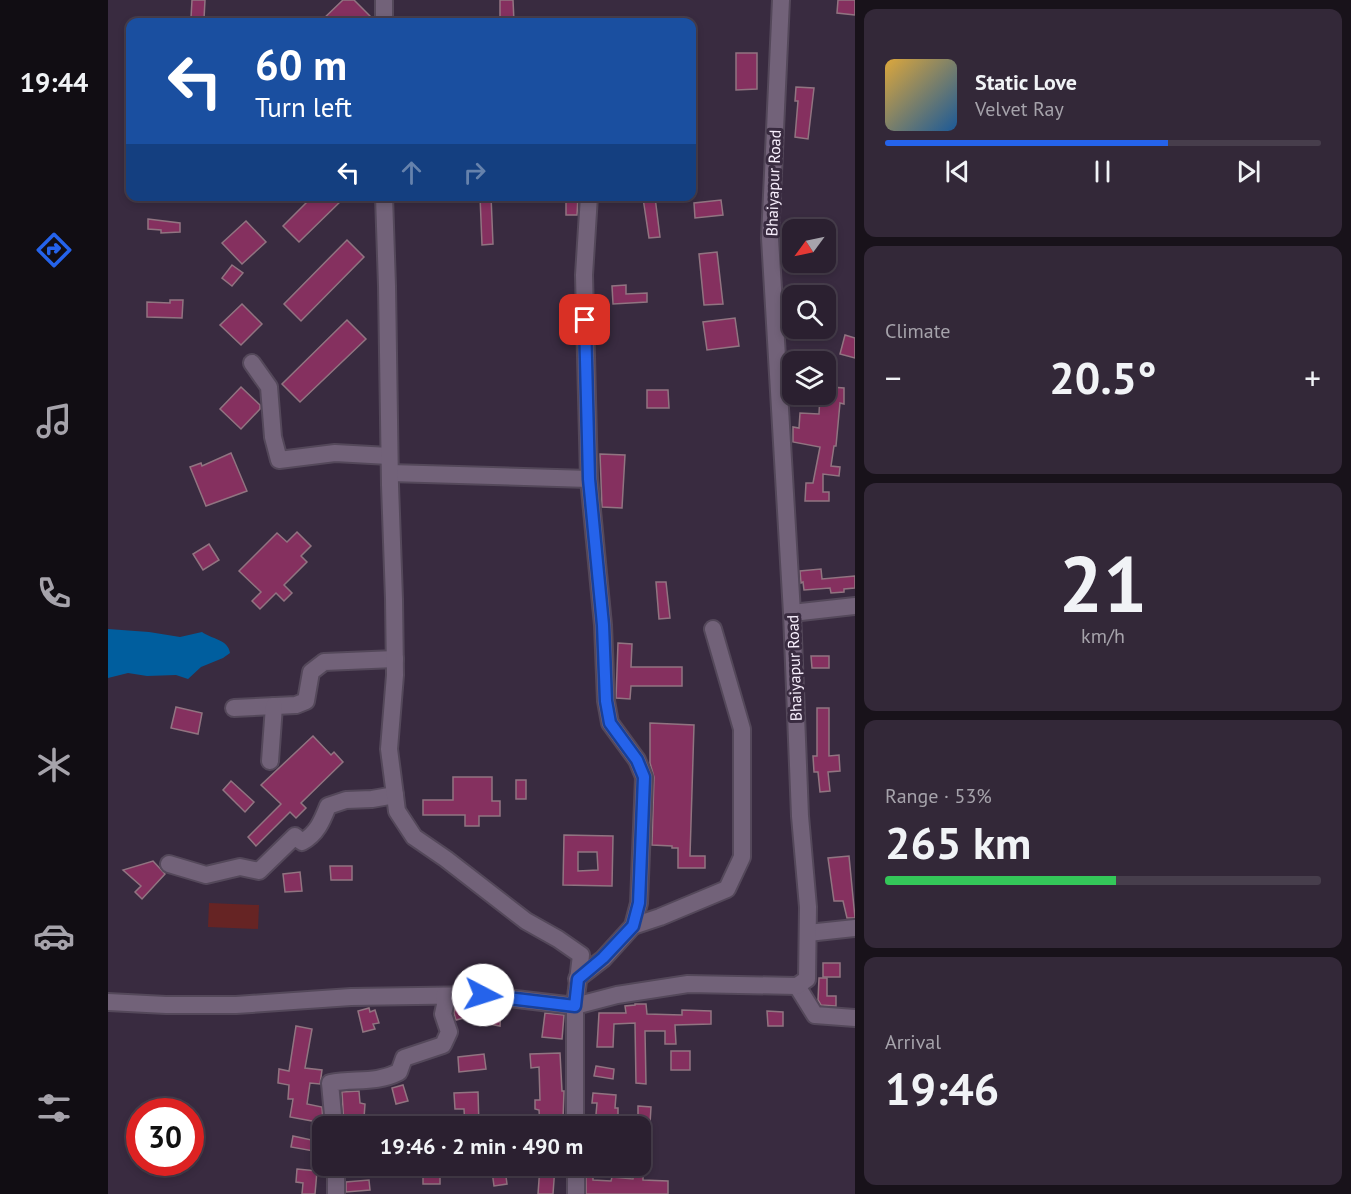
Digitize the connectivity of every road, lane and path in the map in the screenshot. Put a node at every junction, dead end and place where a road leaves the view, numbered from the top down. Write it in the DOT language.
graph roads {
  1 [pos="384,0"];
  2 [pos="781,0"];
  3 [pos="384,18"];
  4 [pos="384,201"];
  5 [pos="590,201"];
  6 [pos="252,363"];
  7 [pos="389,465"];
  8 [pos="589,479"];
  9 [pos="855,606"];
  10 [pos="792,612"];
  11 [pos="713,629"];
  12 [pos="395,659"];
  13 [pos="273,706"];
  14 [pos="234,708"];
  15 [pos="270,761"];
  16 [pos="395,795"];
  17 [pos="169,864"];
  18 [pos="633,926"];
  19 [pos="855,928"];
  20 [pos="808,933"];
  21 [pos="578,979"];
  22 [pos="797,986"];
  23 [pos="444,996"];
  24 [pos="108,1002"];
  25 [pos="575,1006"];
  26 [pos="855,1018"];
  27 [pos="333,1116"];
  28 [pos="575,1116"];
  29 [pos="336,1176"];
  30 [pos="576,1176"];
  31 [pos="336,1194"];
  32 [pos="576,1194"];
  1 -- 3 [label="street"];
  2 -- 10 [label="street, Bhaiyapur Road"];
  4 -- 7 [label="street"];
  5 -- 8 [label="street"];
  6 -- 7 [label="street"];
  7 -- 8 [label="street"];
  7 -- 12 [label="street"];
  8 -- 18 [label="street"];
  9 -- 10 [label="street"];
  10 -- 20 [label="street, Bhaiyapur Road"];
  11 -- 18 [label="street"];
  12 -- 13 [label="street"];
  12 -- 16 [label="street"];
  13 -- 14 [label="street"];
  13 -- 15 [label="street"];
  16 -- 17 [label="street"];
  16 -- 21 [label="street"];
  18 -- 21 [label="street"];
  19 -- 20 [label="street"];
  20 -- 22 [label="street, Bhaiyapur Road"];
  21 -- 25 [label="street"];
  22 -- 25 [label="street"];
  22 -- 26 [label="street"];
  23 -- 24 [label="street"];
  23 -- 25 [label="street"];
  23 -- 27 [label="street"];
  25 -- 28 [label="street"];
  29 -- 31 [label="street"];
  30 -- 32 [label="street"];
}
